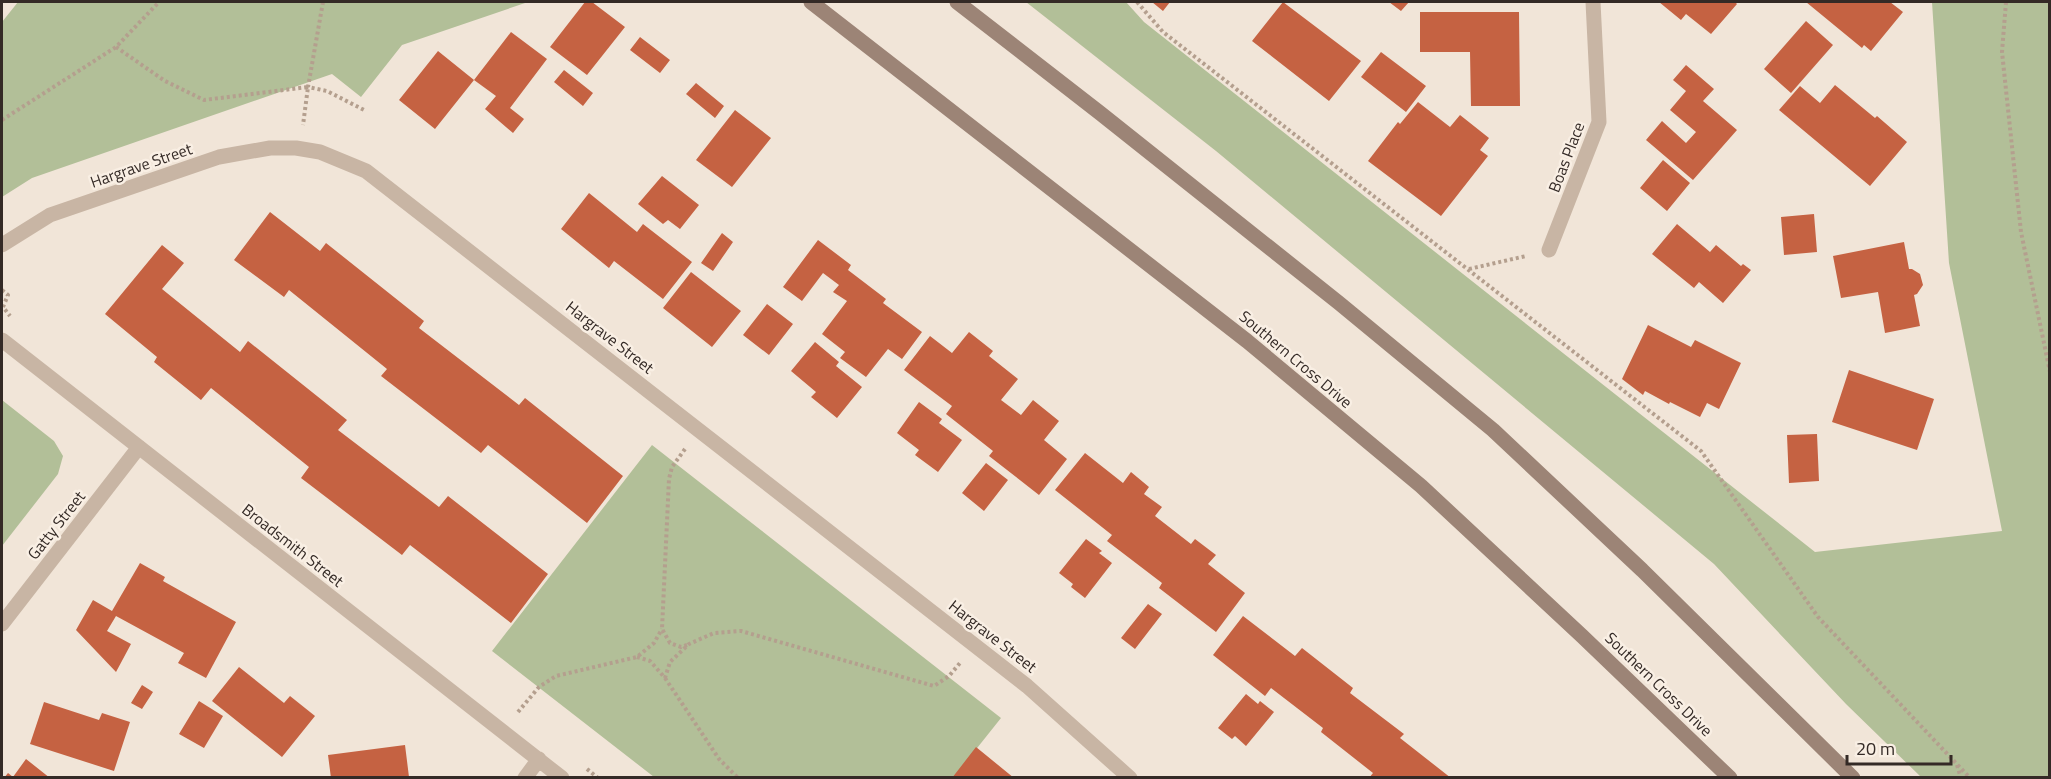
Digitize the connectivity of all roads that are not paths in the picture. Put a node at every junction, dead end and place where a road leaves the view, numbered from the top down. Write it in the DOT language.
graph roads {
  1 [pos="811,2"];
  2 [pos="957,2"];
  3 [pos="1593,2"];
  4 [pos="2,245"];
  5 [pos="1549,250"];
  6 [pos="2,340"];
  7 [pos="139,447"];
  8 [pos="2,624"];
  9 [pos="539,759"];
  10 [pos="525,777"];
  11 [pos="562,777"];
  12 [pos="1130,777"];
  13 [pos="1730,777"];
  14 [pos="1853,777"];
  1 -- 13 [label="main road, Southern Cross Drive"];
  2 -- 14 [label="main road"];
  3 -- 5 [label="street, Boas Place"];
  4 -- 12 [label="street, Hargrave Street"];
  6 -- 7 [label="street, Broadsmith Street"];
  7 -- 8 [label="street, Gatty Street"];
  7 -- 9 [label="street, Broadsmith Street"];
  9 -- 10 [label="street"];
  9 -- 11 [label="street, Broadsmith Street"];
}
